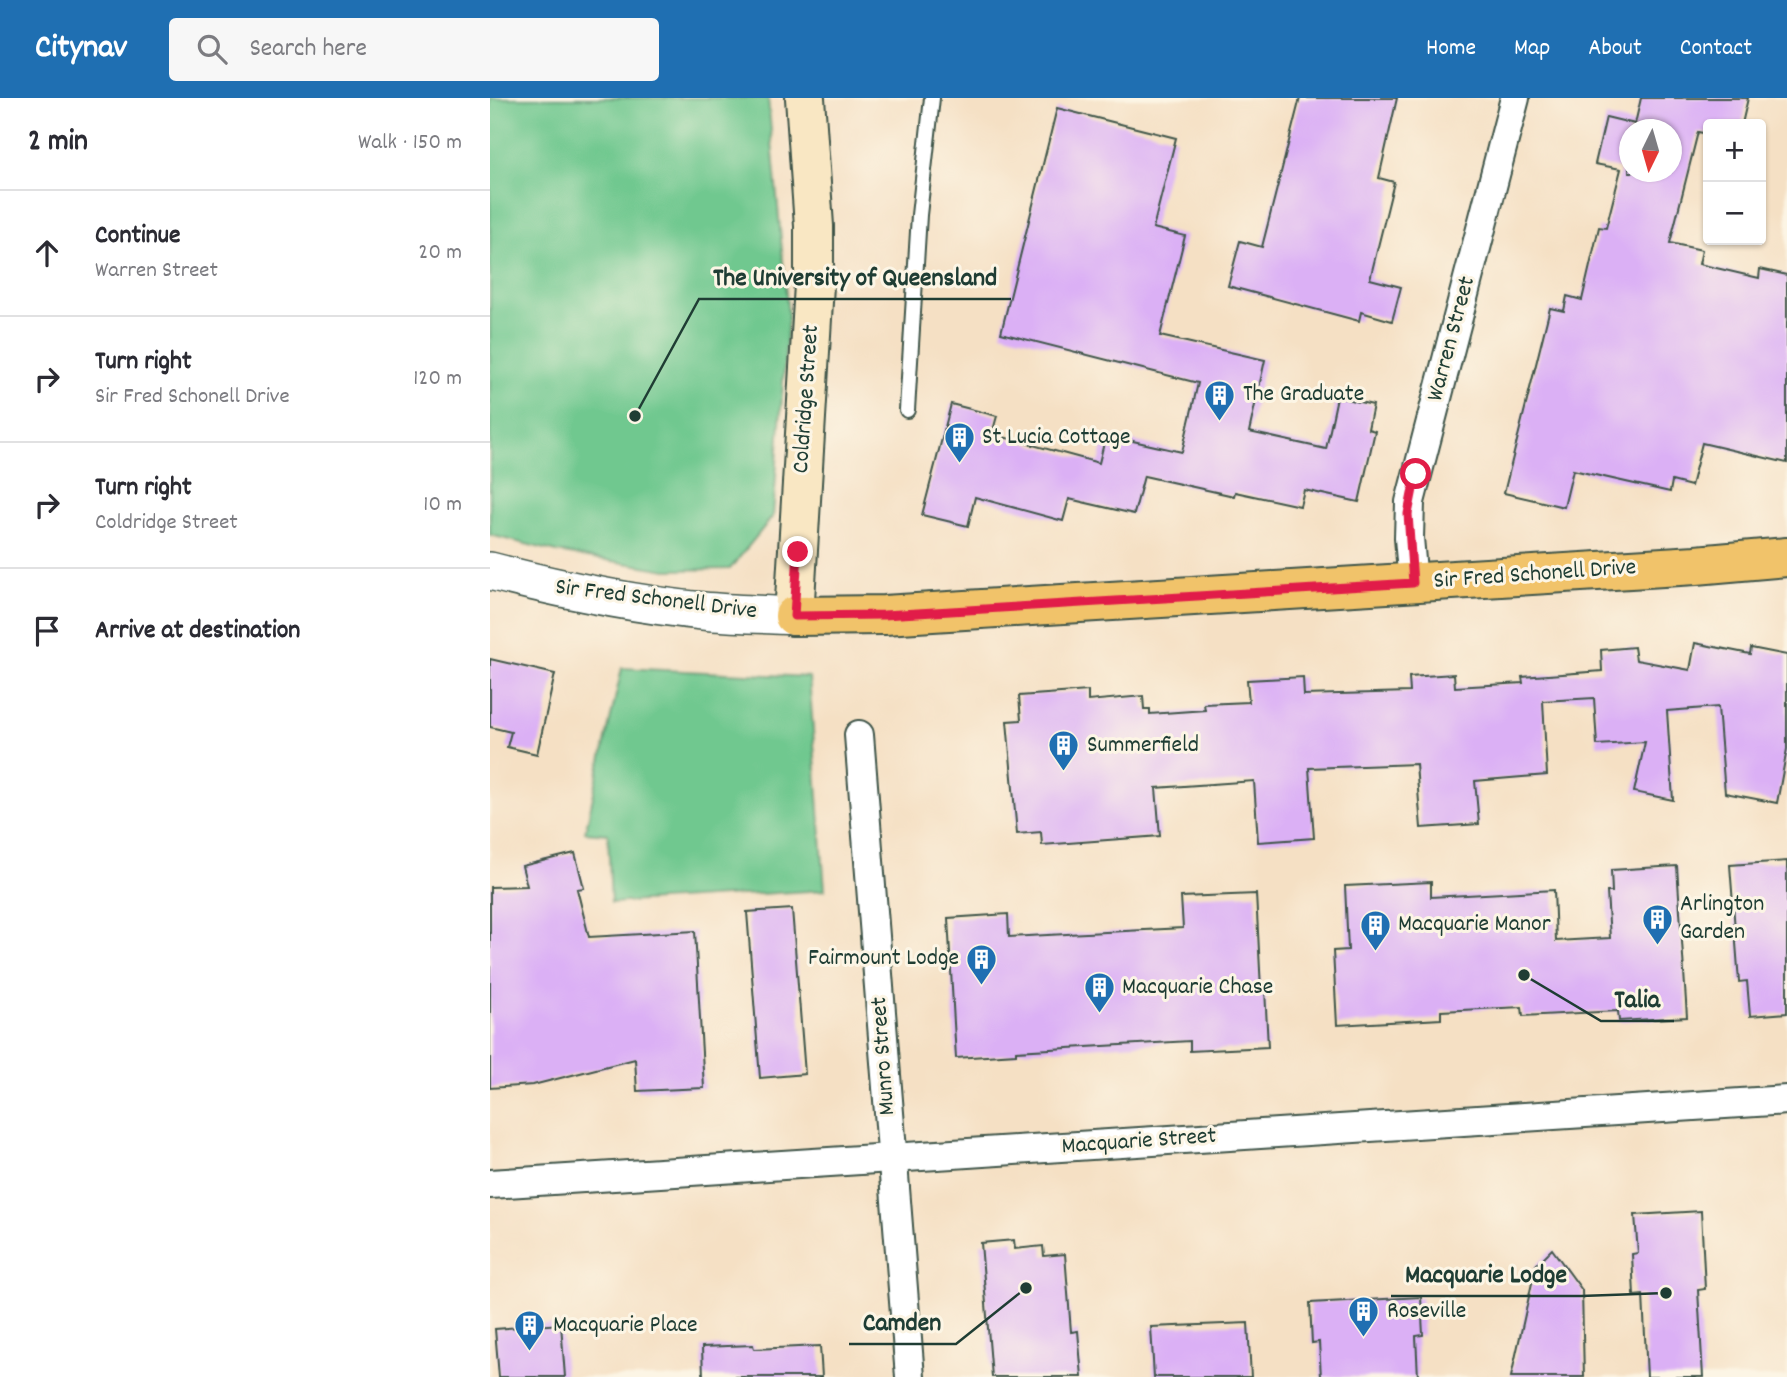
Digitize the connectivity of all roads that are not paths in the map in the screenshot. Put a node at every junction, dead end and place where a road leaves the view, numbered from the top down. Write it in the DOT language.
graph roads {
  1 [pos="805,98"];
  2 [pos="932,98"];
  3 [pos="1515,98"];
  4 [pos="907,410"];
  5 [pos="1787,557"];
  6 [pos="490,571"];
  7 [pos="1413,583"];
  8 [pos="794,616"];
  9 [pos="859,735"];
  10 [pos="1787,1100"];
  11 [pos="893,1158"];
  12 [pos="490,1184"];
  13 [pos="910,1377"];
  1 -- 8 [label="main road, Coldridge Street"];
  2 -- 4 [label="lane"];
  3 -- 7 [label="street, Warren Street"];
  5 -- 7 [label="main road, Sir Fred Schonell Drive"];
  6 -- 8 [label="street, Sir Fred Schonell Drive"];
  7 -- 8 [label="main road, Sir Fred Schonell Drive"];
  9 -- 11 [label="street, Munro Street"];
  10 -- 11 [label="street, Macquarie Street"];
  11 -- 12 [label="street, Macquarie Street"];
  11 -- 13 [label="street, Munro Street"];
}
